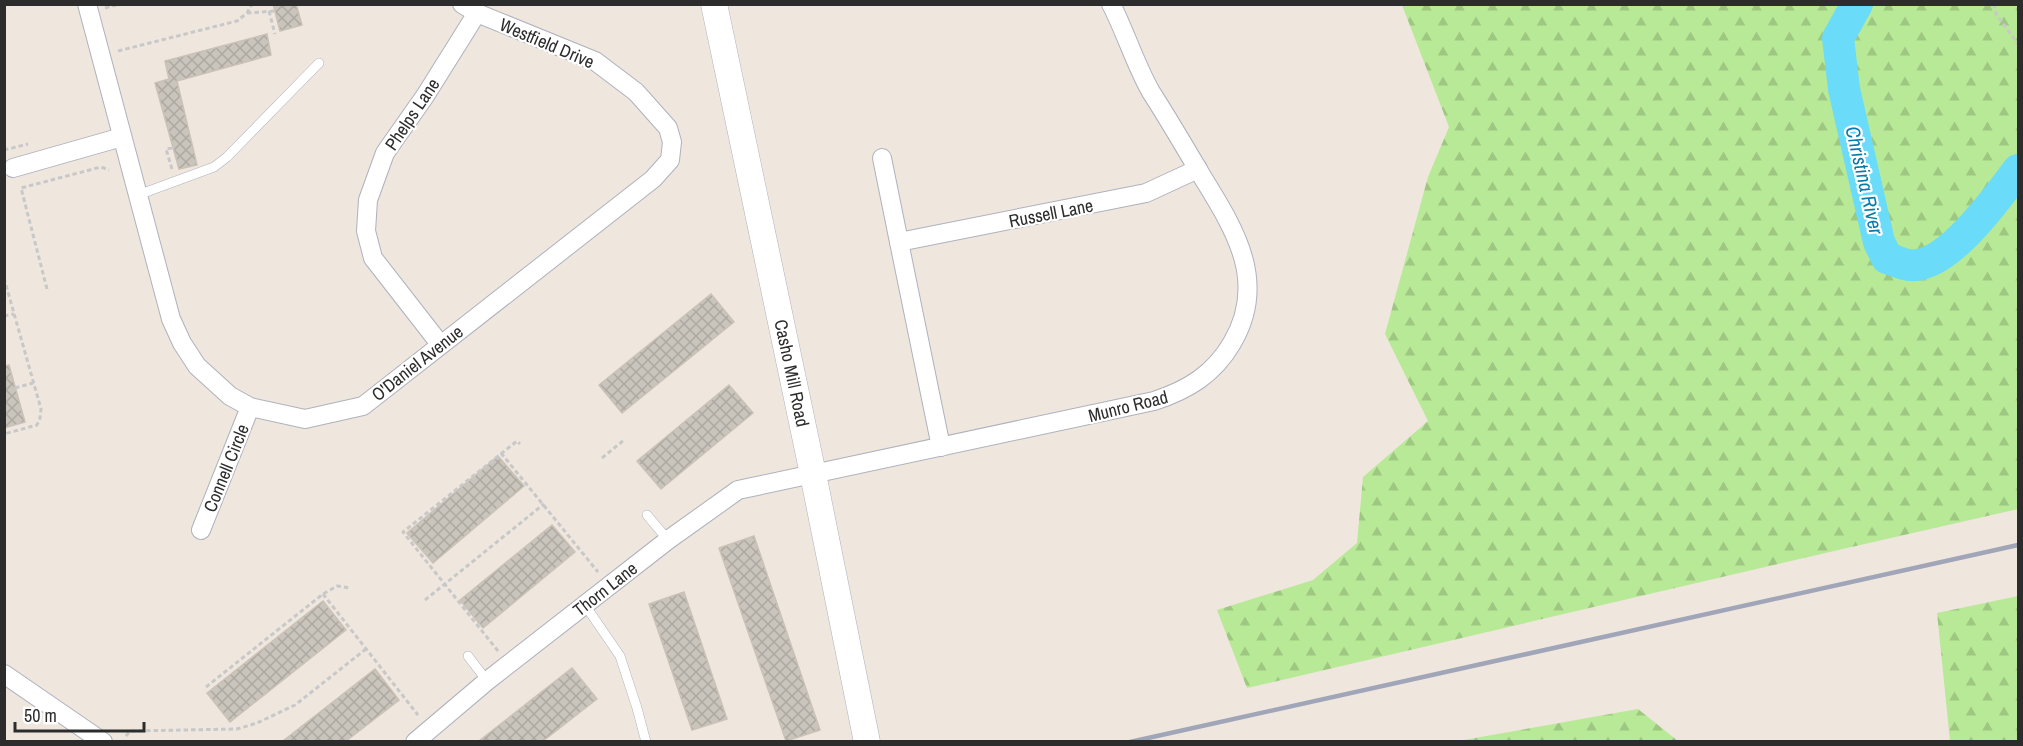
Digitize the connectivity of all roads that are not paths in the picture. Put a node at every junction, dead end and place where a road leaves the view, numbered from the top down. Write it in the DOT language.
graph roads {
  1 [pos="87,4"];
  2 [pos="714,4"];
  3 [pos="1112,4"];
  4 [pos="469,9"];
  5 [pos="318,63"];
  6 [pos="122,137"];
  7 [pos="672,142"];
  8 [pos="882,158"];
  9 [pos="13,168"];
  10 [pos="1198,169"];
  11 [pos="138,195"];
  12 [pos="899,242"];
  13 [pos="440,344"];
  14 [pos="250,407"];
  15 [pos="941,447"];
  16 [pos="813,474"];
  17 [pos="647,515"];
  18 [pos="201,530"];
  19 [pos="668,540"];
  20 [pos="585,605"];
  21 [pos="468,656"];
  22 [pos="7,680"];
  23 [pos="487,681"];
  24 [pos="83,736"];
  25 [pos="103,741"];
  26 [pos="415,741"];
  27 [pos="646,741"];
  28 [pos="867,741"];
  1 -- 6 [label="street, O'Daniel Avenue"];
  2 -- 16 [label="street, Casho Mill Road"];
  3 -- 10 [label="street, Munro Road"];
  4 -- 7 [label="street, Westfield Drive"];
  4 -- 13 [label="street, Phelps Lane"];
  5 -- 11 [label="lane"];
  6 -- 9 [label="street"];
  6 -- 11 [label="street, O'Daniel Avenue"];
  7 -- 13 [label="street, O'Daniel Avenue"];
  8 -- 12 [label="street"];
  10 -- 12 [label="street, Russell Lane"];
  10 -- 15 [label="street, Munro Road"];
  11 -- 14 [label="street, O'Daniel Avenue"];
  12 -- 15 [label="street"];
  13 -- 14 [label="street, O'Daniel Avenue"];
  14 -- 18 [label="street, Connell Circle"];
  15 -- 16 [label="street, Munro Road"];
  16 -- 19 [label="street, Thorn Lane"];
  16 -- 28 [label="street, Casho Mill Road"];
  17 -- 19 [label="lane"];
  19 -- 20 [label="street, Thorn Lane"];
  20 -- 23 [label="street, Thorn Lane"];
  20 -- 27 [label="lane"];
  21 -- 23 [label="lane"];
  22 -- 24 [label="street"];
  23 -- 26 [label="street, Thorn Lane"];
  24 -- 25 [label="street"];
}
